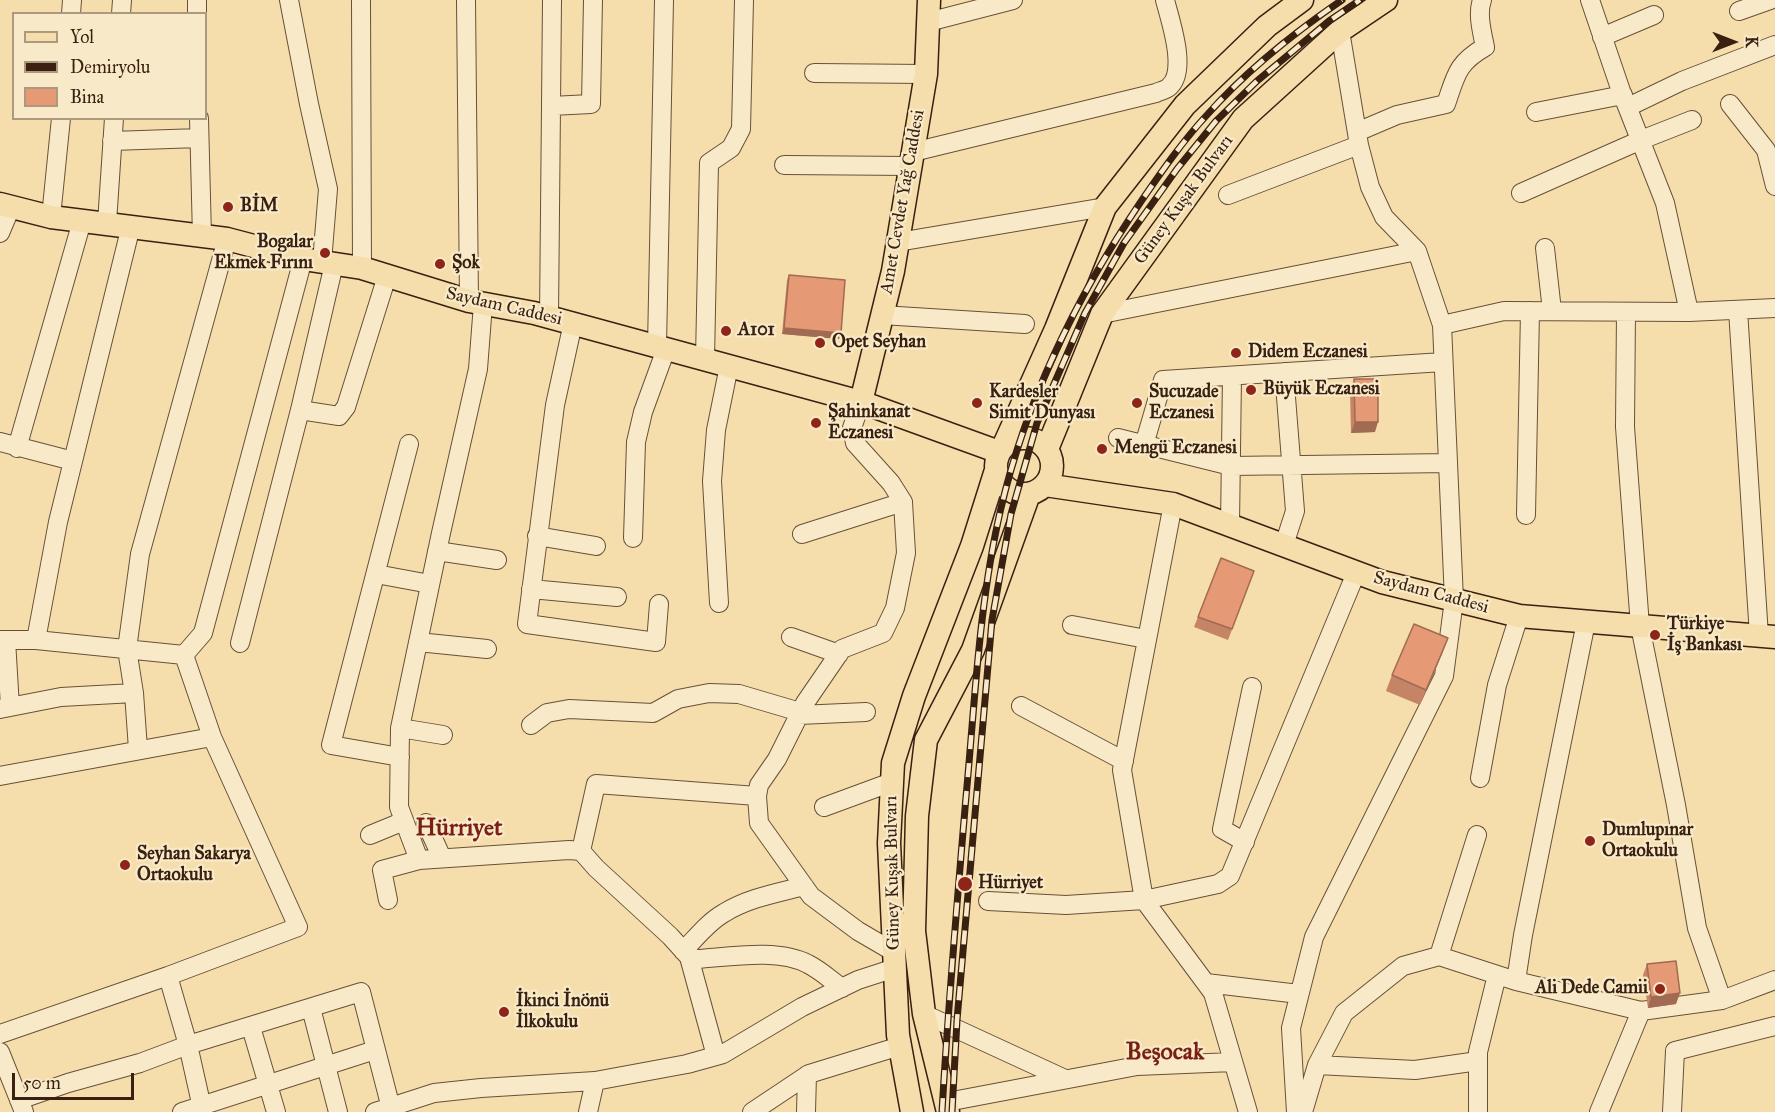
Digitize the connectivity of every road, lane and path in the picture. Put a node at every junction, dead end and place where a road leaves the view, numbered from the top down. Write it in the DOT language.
graph roads {
  1 [pos="289,0"];
  2 [pos="361,0"];
  3 [pos="466,0"];
  4 [pos="552,0"];
  5 [pos="592,0"];
  6 [pos="664,0"];
  7 [pos="744,0"];
  8 [pos="1013,0"];
  9 [pos="1165,0"];
  10 [pos="1302,0"];
  11 [pos="1386,0"];
  12 [pos="1482,0"];
  13 [pos="1590,0"];
  14 [pos="1770,0"];
  15 [pos="928,11"];
  16 [pos="1738,11"];
  17 [pos="1654,15"];
  18 [pos="1340,31"];
  19 [pos="1602,37"];
  20 [pos="1775,45"];
  21 [pos="814,73"];
  22 [pos="926,74"];
  23 [pos="1625,101"];
  24 [pos="1730,104"];
  25 [pos="551,106"];
  26 [pos="1536,112"];
  27 [pos="61,120"];
  28 [pos="114,120"];
  29 [pos="199,120"];
  30 [pos="1692,120"];
  31 [pos="200,138"];
  32 [pos="1358,138"];
  33 [pos="1641,140"];
  34 [pos="112,141"];
  35 [pos="912,159"];
  36 [pos="784,165"];
  37 [pos="1775,186"];
  38 [pos="1521,192"];
  39 [pos="1228,195"];
  40 [pos="6,206"];
  41 [pos="1105,207"];
  42 [pos="51,217"];
  43 [pos="82,221"];
  44 [pos="106,223"];
  45 [pos="132,226"];
  46 [pos="0,233"];
  47 [pos="202,237"];
  48 [pos="227,238"];
  49 [pos="898,242"];
  50 [pos="1545,248"];
  51 [pos="1417,250"];
  52 [pos="320,262"];
  53 [pos="362,268"];
  54 [pos="387,276"];
  55 [pos="476,303"];
  56 [pos="1775,308"];
  57 [pos="1738,310"];
  58 [pos="1530,311"];
  59 [pos="1552,311"];
  60 [pos="1626,312"];
  61 [pos="1689,312"];
  62 [pos="1102,314"];
  63 [pos="882,315"];
  64 [pos="549,317"];
  65 [pos="573,323"];
  66 [pos="1025,324"];
  67 [pos="1442,325"];
  68 [pos="662,347"];
  69 [pos="705,359"];
  70 [pos="1443,362"];
  71 [pos="729,366"];
  72 [pos="1284,372"];
  73 [pos="1232,376"];
  74 [pos="861,402"];
  75 [pos="300,410"];
  76 [pos="1118,438"];
  77 [pos="409,444"];
  78 [pos="9,445"];
  79 [pos="1144,445"];
  80 [pos="1049,453"];
  81 [pos="1000,456"];
  82 [pos="73,461"];
  83 [pos="1448,463"];
  84 [pos="1290,464"];
  85 [pos="1231,466"];
  86 [pos="1037,489"];
  87 [pos="1099,493"];
  88 [pos="903,502"];
  89 [pos="1173,504"];
  90 [pos="1526,515"];
  91 [pos="1230,525"];
  92 [pos="801,534"];
  93 [pos="537,536"];
  94 [pos="633,538"];
  95 [pos="1284,545"];
  96 [pos="596,546"];
  97 [pos="437,551"];
  98 [pos="497,560"];
  99 [pos="1356,573"];
  100 [pos="376,574"];
  101 [pos="430,584"];
  102 [pos="531,590"];
  103 [pos="617,597"];
  104 [pos="1454,600"];
  105 [pos="719,603"];
  106 [pos="659,604"];
  107 [pos="1519,616"];
  108 [pos="1586,622"];
  109 [pos="1072,625"];
  110 [pos="1640,626"];
  111 [pos="1767,636"];
  112 [pos="791,637"];
  113 [pos="1146,639"];
  114 [pos="3,640"];
  115 [pos="36,640"];
  116 [pos="418,642"];
  117 [pos="240,643"];
  118 [pos="127,649"];
  119 [pos="487,649"];
  120 [pos="839,654"];
  121 [pos="184,655"];
  122 [pos="1252,687"];
  123 [pos="134,693"];
  124 [pos="1021,706"];
  125 [pos="5,708"];
  126 [pos="866,712"];
  127 [pos="799,714"];
  128 [pos="531,726"];
  129 [pos="400,728"];
  130 [pos="443,735"];
  131 [pos="212,737"];
  132 [pos="138,749"];
  133 [pos="400,757"];
  134 [pos="1124,761"];
  135 [pos="0,776"];
  136 [pos="1480,778"];
  137 [pos="892,782"];
  138 [pos="757,796"];
  139 [pos="824,807"];
  140 [pos="404,821"];
  141 [pos="426,824"];
  142 [pos="370,835"];
  143 [pos="1478,835"];
  144 [pos="1245,842"];
  145 [pos="581,851"];
  146 [pos="442,858"];
  147 [pos="419,860"];
  148 [pos="804,886"];
  149 [pos="388,900"];
  150 [pos="1144,900"];
  151 [pos="988,902"];
  152 [pos="686,954"];
  153 [pos="1439,956"];
  154 [pos="895,960"];
  155 [pos="1497,975"];
  156 [pos="168,976"];
  157 [pos="1775,980"];
  158 [pos="1516,981"];
  159 [pos="1206,983"];
  160 [pos="842,988"];
  161 [pos="1299,994"];
  162 [pos="1722,1000"];
  163 [pos="311,1008"];
  164 [pos="1641,1011"];
  165 [pos="924,1014"];
  166 [pos="1775,1026"];
  167 [pos="251,1027"];
  168 [pos="0,1034"];
  169 [pos="188,1045"];
  170 [pos="900,1046"];
  171 [pos="375,1050"];
  172 [pos="0,1052"];
  173 [pos="716,1056"];
  174 [pos="1478,1061"];
  175 [pos="1233,1062"];
  176 [pos="1317,1065"];
  177 [pos="326,1066"];
  178 [pos="807,1075"];
  179 [pos="1065,1079"];
  180 [pos="595,1081"];
  181 [pos="268,1084"];
  182 [pos="22,1106"];
  183 [pos="947,1107"];
  184 [pos="202,1109"];
  185 [pos="386,1110"];
  186 [pos="182,1112"];
  187 [pos="276,1112"];
  188 [pos="338,1112"];
  189 [pos="588,1112"];
  190 [pos="752,1112"];
  191 [pos="806,1112"];
  192 [pos="912,1112"];
  193 [pos="1248,1112"];
  194 [pos="1296,1112"];
  195 [pos="1303,1112"];
  196 [pos="1478,1112"];
  197 [pos="1599,1112"];
  198 [pos="1672,1112"];
  1 -- 52 [label="street"];
  2 -- 53 [label="street"];
  3 -- 55 [label="street"];
  4 -- 25 [label="street"];
  5 -- 25 [label="street"];
  6 -- 68 [label="street"];
  7 -- 69 [label="street"];
  8 -- 15 [label="street"];
  9 -- 35 [label="street"];
  10 -- 41 [label="main road, Güney Kuşak Bulvarı"];
  11 -- 18 [label="main road, Güney Kuşak Bulvarı"];
  12 -- 32 [label="street"];
  13 -- 19 [label="street"];
  14 -- 16 [label="street"];
  15 -- 22 [label="main road, Amet Cevdet Yağ Caddesi"];
  17 -- 19 [label="street"];
  18 -- 32 [label="street"];
  18 -- 62 [label="main road, Güney Kuşak Bulvarı"];
  19 -- 23 [label="street"];
  20 -- 23 [label="street"];
  21 -- 22 [label="street"];
  22 -- 35 [label="main road, Amet Cevdet Yağ Caddesi"];
  23 -- 26 [label="street"];
  23 -- 33 [label="street"];
  24 -- 37 [label="street"];
  25 -- 64 [label="street"];
  27 -- 42 [label="street"];
  28 -- 34 [label="street"];
  29 -- 31 [label="street"];
  30 -- 33 [label="street"];
  31 -- 34 [label="street"];
  31 -- 47 [label="street"];
  32 -- 39 [label="street"];
  32 -- 51 [label="street"];
  33 -- 38 [label="street"];
  33 -- 61 [label="street"];
  34 -- 44 [label="street"];
  35 -- 36 [label="street"];
  35 -- 49 [label="main road, Amet Cevdet Yağ Caddesi"];
  40 -- 42 [label="main road, Saydam Caddesi"];
  40 -- 46 [label="street"];
  41 -- 49 [label="street"];
  41 -- 81 [label="main road, Güney Kuşak Bulvarı"];
  42 -- 43 [label="main road, Saydam Caddesi"];
  43 -- 44 [label="main road, Saydam Caddesi"];
  43 -- 78 [label="street"];
  44 -- 45 [label="main road, Saydam Caddesi"];
  45 -- 47 [label="main road, Saydam Caddesi"];
  45 -- 82 [label="street"];
  47 -- 48 [label="main road, Saydam Caddesi"];
  48 -- 52 [label="main road, Saydam Caddesi"];
  48 -- 118 [label="street"];
  49 -- 63 [label="main road, Amet Cevdet Yağ Caddesi"];
  50 -- 59 [label="street"];
  51 -- 62 [label="street"];
  51 -- 67 [label="street"];
  52 -- 53 [label="main road, Saydam Caddesi"];
  52 -- 75 [label="street"];
  52 -- 121 [label="street"];
  53 -- 54 [label="main road, Saydam Caddesi"];
  54 -- 55 [label="main road, Saydam Caddesi"];
  54 -- 75 [label="street"];
  55 -- 64 [label="main road, Saydam Caddesi"];
  55 -- 97 [label="street"];
  56 -- 57 [label="street"];
  57 -- 61 [label="street"];
  57 -- 111 [label="street"];
  58 -- 59 [label="street"];
  58 -- 67 [label="street"];
  58 -- 90 [label="street"];
  59 -- 60 [label="street"];
  60 -- 61 [label="street"];
  60 -- 110 [label="street"];
  62 -- 80 [label="main road, Güney Kuşak Bulvarı"];
  63 -- 66 [label="street"];
  63 -- 74 [label="main road, Amet Cevdet Yağ Caddesi"];
  64 -- 65 [label="main road, Saydam Caddesi"];
  65 -- 68 [label="main road, Saydam Caddesi"];
  65 -- 93 [label="street"];
  67 -- 70 [label="street"];
  68 -- 69 [label="main road, Saydam Caddesi"];
  68 -- 94 [label="street"];
  69 -- 71 [label="main road, Saydam Caddesi"];
  70 -- 72 [label="street"];
  70 -- 83 [label="street"];
  71 -- 74 [label="main road, Saydam Caddesi"];
  71 -- 105 [label="street"];
  72 -- 73 [label="street"];
  72 -- 84 [label="street"];
  73 -- 79 [label="street"];
  73 -- 85 [label="street"];
  74 -- 81 [label="main road, Saydam Caddesi"];
  74 -- 88 [label="street"];
  75 -- 117 [label="street"];
  76 -- 79 [label="street"];
  77 -- 100 [label="street"];
  78 -- 82 [label="street"];
  79 -- 85 [label="street"];
  80 -- 81 [label="main road"];
  80 -- 86 [label="main road"];
  80 -- 87 [label="main road"];
  81 -- 86 [label="main road"];
  81 -- 137 [label="main road, Güney Kuşak Bulvarı"];
  82 -- 115 [label="street"];
  83 -- 84 [label="street"];
  83 -- 104 [label="street"];
  84 -- 85 [label="street"];
  84 -- 95 [label="street"];
  85 -- 91 [label="street"];
  86 -- 87 [label="main road, Saydam Caddesi"];
  86 -- 165 [label="main road, Güney Kuşak Bulvarı"];
  87 -- 89 [label="main road, Saydam Caddesi"];
  88 -- 92 [label="street"];
  88 -- 120 [label="street"];
  89 -- 91 [label="main road, Saydam Caddesi"];
  89 -- 113 [label="street"];
  91 -- 95 [label="main road, Saydam Caddesi"];
  93 -- 96 [label="street"];
  93 -- 102 [label="street"];
  95 -- 99 [label="main road, Saydam Caddesi"];
  97 -- 98 [label="street"];
  97 -- 101 [label="street"];
  99 -- 104 [label="main road, Saydam Caddesi"];
  99 -- 144 [label="street"];
  100 -- 101 [label="street"];
  100 -- 133 [label="street"];
  101 -- 116 [label="street"];
  102 -- 103 [label="street"];
  102 -- 106 [label="street"];
  104 -- 107 [label="main road, Saydam Caddesi"];
  104 -- 161 [label="street"];
  107 -- 108 [label="main road, Saydam Caddesi"];
  107 -- 136 [label="street"];
  108 -- 110 [label="main road, Saydam Caddesi"];
  108 -- 158 [label="street"];
  109 -- 113 [label="street"];
  110 -- 111 [label="main road, Saydam Caddesi"];
  110 -- 162 [label="street"];
  112 -- 120 [label="street"];
  113 -- 134 [label="street"];
  114 -- 115 [label="street"];
  114 -- 125 [label="street"];
  115 -- 118 [label="street"];
  116 -- 119 [label="street"];
  116 -- 129 [label="street"];
  118 -- 121 [label="street"];
  118 -- 123 [label="street"];
  120 -- 127 [label="street"];
  121 -- 131 [label="street"];
  122 -- 144 [label="street"];
  123 -- 125 [label="street"];
  123 -- 132 [label="street"];
  124 -- 134 [label="street"];
  126 -- 127 [label="street"];
  127 -- 128 [label="street"];
  127 -- 138 [label="street"];
  129 -- 130 [label="street"];
  129 -- 133 [label="street"];
  131 -- 132 [label="street"];
  131 -- 156 [label="street"];
  132 -- 135 [label="street"];
  133 -- 140 [label="street"];
  134 -- 150 [label="street"];
  137 -- 139 [label="street"];
  137 -- 154 [label="main road, Güney Kuşak Bulvarı"];
  138 -- 145 [label="street"];
  138 -- 148 [label="street"];
  140 -- 142 [label="street"];
  140 -- 147 [label="street"];
  141 -- 146 [label="street"];
  143 -- 153 [label="street"];
  144 -- 150 [label="street"];
  145 -- 146 [label="street"];
  145 -- 152 [label="street"];
  146 -- 147 [label="street"];
  147 -- 149 [label="street"];
  148 -- 152 [label="street"];
  148 -- 154 [label="street"];
  150 -- 151 [label="street"];
  150 -- 159 [label="street"];
  152 -- 160 [label="street"];
  152 -- 173 [label="street"];
  153 -- 155 [label="street"];
  153 -- 176 [label="street"];
  154 -- 160 [label="street"];
  154 -- 170 [label="main road, Güney Kuşak Bulvarı"];
  155 -- 158 [label="street"];
  155 -- 174 [label="street"];
  156 -- 168 [label="street"];
  156 -- 169 [label="street"];
  157 -- 162 [label="street"];
  158 -- 164 [label="street"];
  159 -- 161 [label="street"];
  159 -- 175 [label="street"];
  160 -- 173 [label="street"];
  161 -- 194 [label="street"];
  162 -- 164 [label="street"];
  163 -- 167 [label="street"];
  163 -- 171 [label="street"];
  163 -- 177 [label="street"];
  164 -- 197 [label="street"];
  165 -- 179 [label="street"];
  165 -- 183 [label="main road, Güney Kuşak Bulvarı"];
  166 -- 198 [label="street"];
  167 -- 169 [label="street"];
  167 -- 181 [label="street"];
  169 -- 182 [label="street"];
  169 -- 184 [label="street"];
  170 -- 178 [label="street"];
  170 -- 192 [label="main road, Güney Kuşak Bulvarı"];
  171 -- 177 [label="street"];
  171 -- 185 [label="street"];
  172 -- 182 [label="street"];
  173 -- 180 [label="street"];
  174 -- 176 [label="street"];
  174 -- 196 [label="street"];
  175 -- 179 [label="street"];
  175 -- 193 [label="street"];
  176 -- 195 [label="street"];
  177 -- 181 [label="street"];
  177 -- 188 [label="street"];
  178 -- 190 [label="street"];
  178 -- 191 [label="street"];
  179 -- 183 [label="street"];
  180 -- 185 [label="street"];
  180 -- 189 [label="street"];
  181 -- 184 [label="street"];
  181 -- 187 [label="street"];
  184 -- 186 [label="street"];
}
